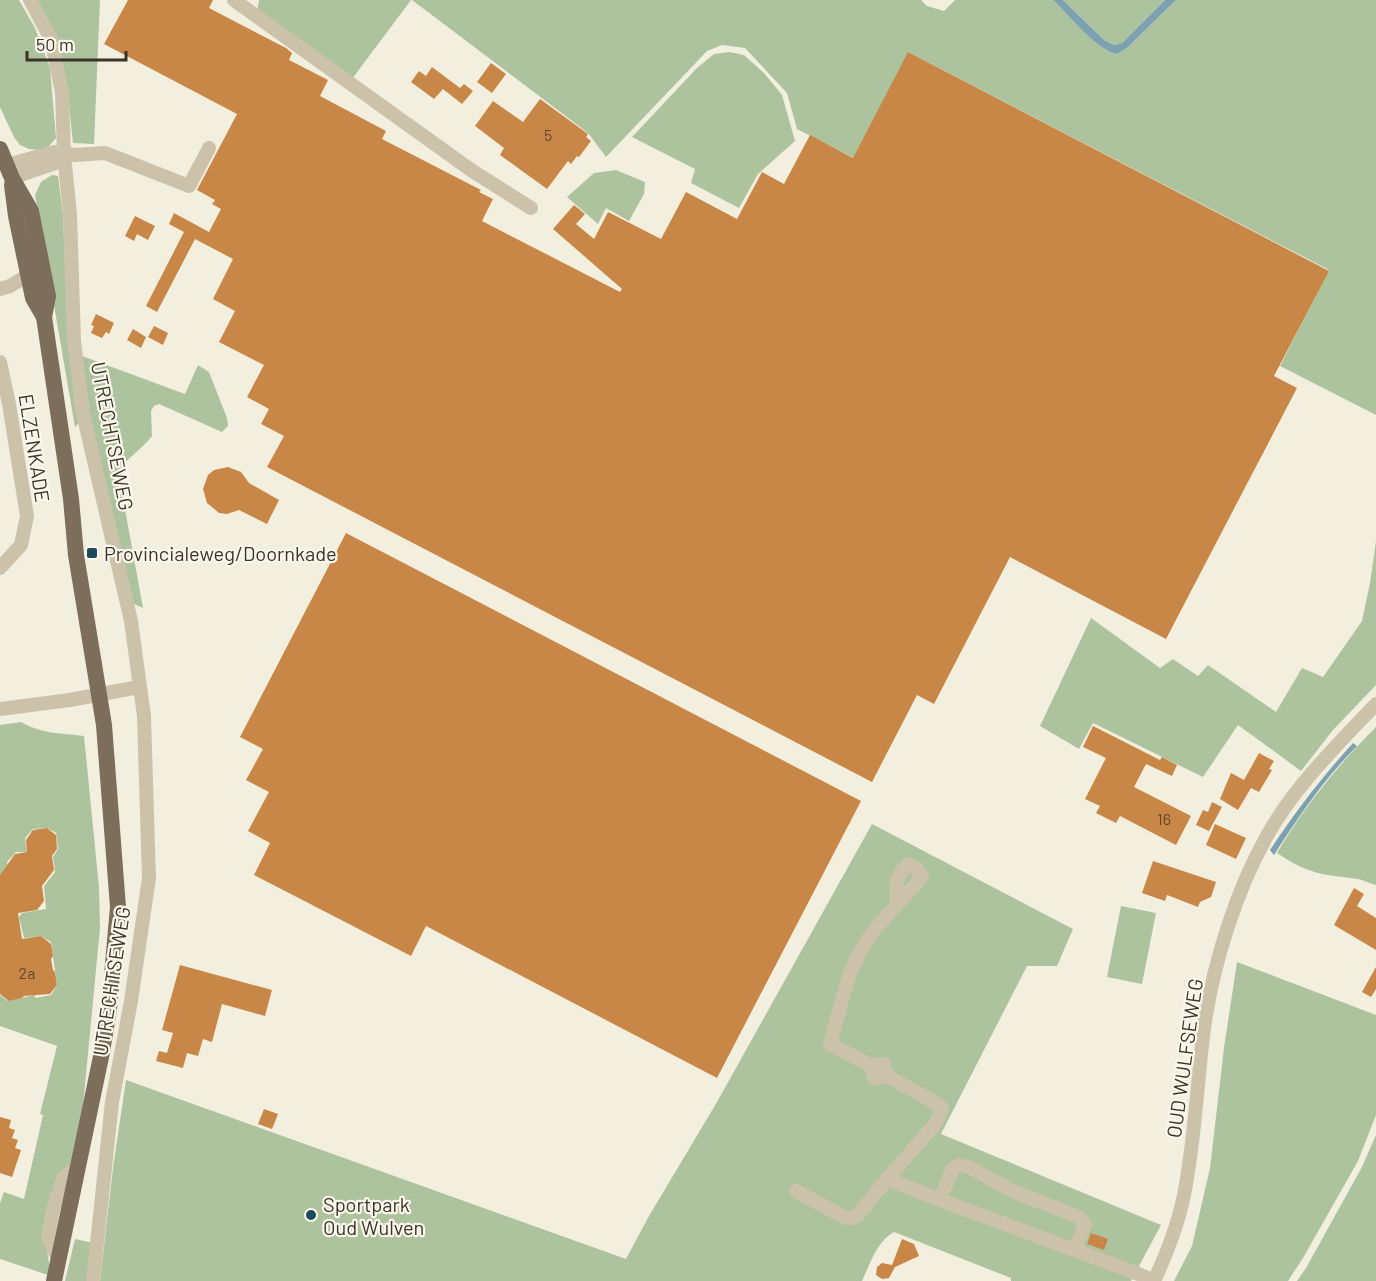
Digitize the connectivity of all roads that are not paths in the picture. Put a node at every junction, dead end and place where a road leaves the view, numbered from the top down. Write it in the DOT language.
graph roads {
  1 [pos="30,0"];
  2 [pos="234,0"];
  3 [pos="208,148"];
  4 [pos="0,149"];
  5 [pos="64,155"];
  6 [pos="9,172"];
  7 [pos="531,208"];
  8 [pos="42,262"];
  9 [pos="29,275"];
  10 [pos="0,289"];
  11 [pos="44,317"];
  12 [pos="0,362"];
  13 [pos="0,568"];
  14 [pos="140,687"];
  15 [pos="98,694"];
  16 [pos="1376,704"];
  17 [pos="0,710"];
  18 [pos="897,905"];
  19 [pos="866,1063"];
  20 [pos="891,1078"];
  21 [pos="887,1179"];
  22 [pos="796,1191"];
  23 [pos="940,1200"];
  24 [pos="1075,1250"];
  25 [pos="54,1281"];
  26 [pos="93,1281"];
  27 [pos="1154,1281"];
  1 -- 5 [label="street, UTRECHTSEWEG"];
  2 -- 7 [label="street"];
  3 -- 5 [label="street"];
  4 -- 6 [label="main road, UTRECHTSEWEG"];
  5 -- 6 [label="street"];
  5 -- 14 [label="street, UTRECHTSEWEG"];
  6 -- 8 [label="main road, UTRECHTSEWEG"];
  6 -- 9 [label="main road, UTRECHTSEWEG"];
  8 -- 9 [label="street"];
  8 -- 11 [label="main road, UTRECHTSEWEG"];
  9 -- 10 [label="street"];
  9 -- 11 [label="main road, UTRECHTSEWEG"];
  11 -- 15 [label="main road, UTRECHTSEWEG"];
  12 -- 13 [label="street, ELZENKADE"];
  14 -- 15 [label="street"];
  14 -- 26 [label="street, UTRECHTSEWEG"];
  15 -- 17 [label="street"];
  15 -- 25 [label="main road, UTRECHTSEWEG"];
  16 -- 27 [label="street, OUD WULFSEWEG"];
  18 -- 19 [label="street"];
  20 -- 21 [label="street"];
  21 -- 22 [label="street"];
  21 -- 23 [label="street"];
  23 -- 24 [label="street"];
  23 -- 24 [label="street"];
  24 -- 27 [label="street"];
}
